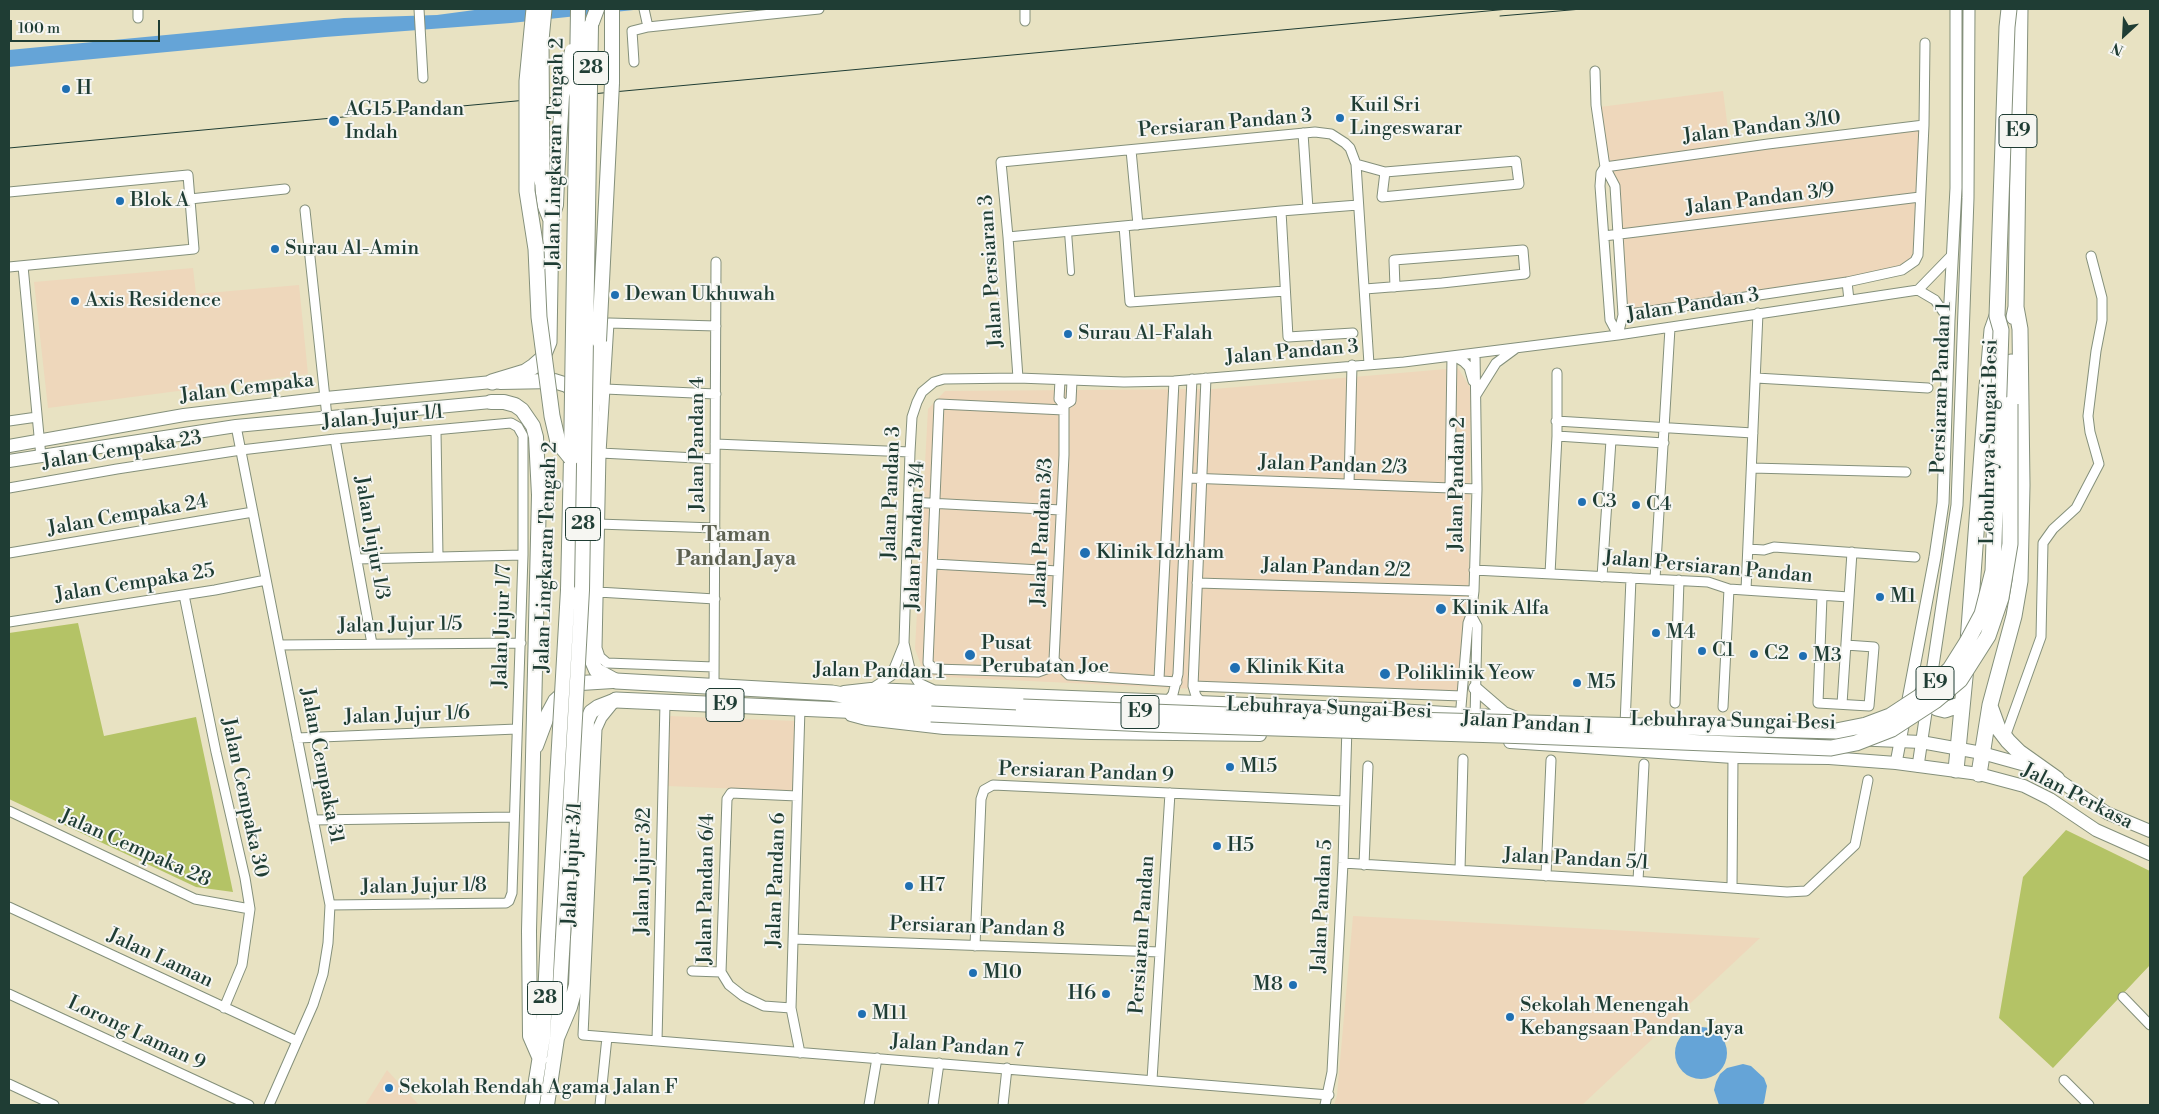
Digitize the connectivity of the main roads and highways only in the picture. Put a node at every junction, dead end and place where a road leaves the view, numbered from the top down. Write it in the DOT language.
graph roads {
  1 [pos="534,9"];
  2 [pos="544,9"];
  3 [pos="578,9"];
  4 [pos="591,9"];
  5 [pos="597,9"];
  6 [pos="612,9"];
  7 [pos="2009,9"];
  8 [pos="2020,9"];
  9 [pos="585,25"];
  10 [pos="550,181"];
  11 [pos="2016,308"];
  12 [pos="1998,316"];
  13 [pos="492,382"];
  14 [pos="491,402"];
  15 [pos="592,414"];
  16 [pos="9,446"];
  17 [pos="571,458"];
  18 [pos="9,461"];
  19 [pos="2017,600"];
  20 [pos="1971,601"];
  21 [pos="616,681"];
  22 [pos="1475,688"];
  23 [pos="832,693"];
  24 [pos="1909,697"];
  25 [pos="1928,699"];
  26 [pos="616,700"];
  27 [pos="1196,703"];
  28 [pos="1962,704"];
  29 [pos="1990,705"];
  30 [pos="834,710"];
  31 [pos="1519,719"];
  32 [pos="1190,734"];
  33 [pos="1845,739"];
  34 [pos="1921,742"];
  35 [pos="1958,747"];
  36 [pos="1982,752"];
  37 [pos="532,759"];
  38 [pos="1896,763"];
  39 [pos="1956,770"];
  40 [pos="1979,774"];
  41 [pos="2057,779"];
  42 [pos="2150,830"];
  43 [pos="2150,854"];
  44 [pos="557,1038"];
  45 [pos="540,1059"];
  46 [pos="532,1105"];
  47 [pos="547,1105"];
  1 -- 17 [label="highway, bridge"];
  2 -- 10 [label="highway, bridge"];
  3 -- 9 [label="highway, Jalan Lingkaran Tengah 2 / 28, bridge"];
  4 -- 9 [label="highway, Jalan Lingkaran Tengah 2 / 28"];
  5 -- 9 [label="highway"];
  6 -- 15 [label="highway, bridge"];
  7 -- 12 [label="highway, Lebuhraya Sungai Besi / E9, bridge"];
  8 -- 11 [label="highway, Lebuhraya Sungai Besi / E9"];
  9 -- 10 [label="highway, bridge"];
  9 -- 17 [label="highway, Jalan Lingkaran Tengah 2 / 28, bridge"];
  9 -- 44 [label="highway, Jalan Lingkaran Tengah 2 / 28, bridge"];
  10 -- 13 [label="highway"];
  11 -- 19 [label="highway"];
  11 -- 30 [label="highway, Lebuhraya Sungai Besi / E9, bridge"];
  12 -- 20 [label="highway"];
  12 -- 23 [label="highway, Lebuhraya Sungai Besi / E9, bridge"];
  13 -- 15 [label="highway"];
  13 -- 16 [label="main road, Jalan Cempaka"];
  14 -- 18 [label="main road, Jalan Cempaka"];
  14 -- 37 [label="highway"];
  15 -- 21 [label="highway"];
  17 -- 45 [label="highway, Jalan Lingkaran Tengah 2 / 28, bridge"];
  19 -- 20 [label="highway"];
  19 -- 29 [label="highway"];
  20 -- 28 [label="highway"];
  21 -- 23 [label="highway, Jalan Pandan 1 / E9"];
  21 -- 37 [label="highway"];
  22 -- 31 [label="main road"];
  23 -- 27 [label="main road, Jalan Pandan 1"];
  24 -- 33 [label="main road"];
  25 -- 28 [label="highway"];
  26 -- 30 [label="highway, Jalan Pandan 1 / E9"];
  26 -- 44 [label="highway"];
  27 -- 31 [label="main road, Jalan Pandan 1"];
  27 -- 32 [label="main road"];
  28 -- 35 [label="highway"];
  29 -- 36 [label="highway"];
  29 -- 41 [label="highway"];
  30 -- 32 [label="main road, Jalan Pandan 1"];
  31 -- 33 [label="main road, Jalan Pandan 1"];
  32 -- 38 [label="main road, Jalan Pandan 1"];
  33 -- 34 [label="main road, Jalan Pandan 1"];
  34 -- 35 [label="main road, Jalan Perkasa"];
  35 -- 36 [label="main road, Jalan Perkasa"];
  35 -- 39 [label="highway"];
  36 -- 40 [label="highway"];
  36 -- 41 [label="main road, Jalan Perkasa"];
  37 -- 45 [label="highway"];
  38 -- 39 [label="main road, Jalan Perkasa"];
  39 -- 40 [label="main road, Jalan Perkasa"];
  40 -- 43 [label="main road, Jalan Perkasa"];
  41 -- 42 [label="main road, Jalan Perkasa"];
  44 -- 47 [label="highway, Jalan Lingkaran Tengah 2 / 28"];
  45 -- 46 [label="highway, Jalan Lingkaran Tengah 2 / 28"];
}
